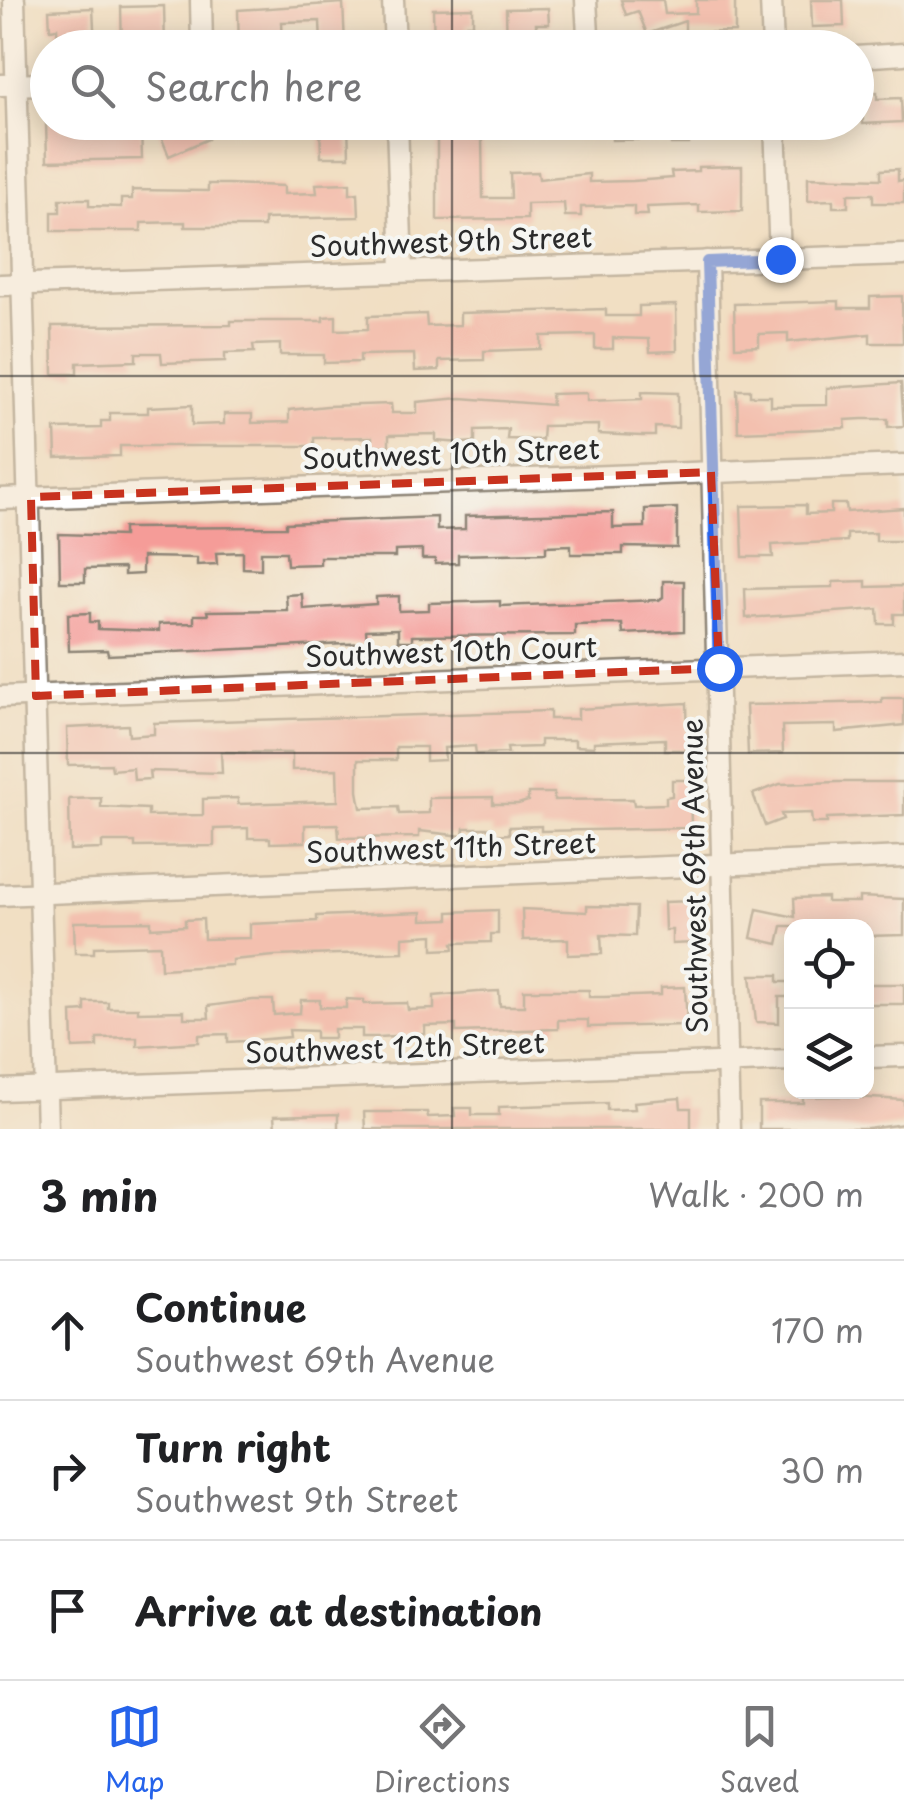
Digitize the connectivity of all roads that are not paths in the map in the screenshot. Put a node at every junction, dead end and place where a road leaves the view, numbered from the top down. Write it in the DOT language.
graph roads {
  1 [pos="14,0"];
  2 [pos="201,0"];
  3 [pos="393,0"];
  4 [pos="586,0"];
  5 [pos="771,0"];
  6 [pos="202,30"];
  7 [pos="394,30"];
  8 [pos="588,30"];
  9 [pos="772,30"];
  10 [pos="904,54"];
  11 [pos="874,56"];
  12 [pos="9,85"];
  13 [pos="398,140"];
  14 [pos="776,140"];
  15 [pos="904,255"];
  16 [pos="780,259"];
  17 [pos="707,262"];
  18 [pos="402,270"];
  19 [pos="23,284"];
  20 [pos="0,285"];
  21 [pos="904,465"];
  22 [pos="711,472"];
  23 [pos="30,498"];
  24 [pos="0,499"];
  25 [pos="904,661"];
  26 [pos="719,668"];
  27 [pos="36,696"];
  28 [pos="0,697"];
  29 [pos="904,858"];
  30 [pos="722,864"];
  31 [pos="41,894"];
  32 [pos="0,895"];
  33 [pos="904,1056"];
  34 [pos="874,1057"];
  35 [pos="784,1060"];
  36 [pos="727,1062"];
  37 [pos="46,1088"];
  38 [pos="0,1090"];
  39 [pos="47,1129"];
  40 [pos="729,1129"];
  1 -- 12 [label="street"];
  2 -- 6 [label="street"];
  3 -- 7 [label="street"];
  4 -- 8 [label="street"];
  5 -- 9 [label="street"];
  10 -- 11 [label="street"];
  12 -- 19 [label="street"];
  13 -- 18 [label="street"];
  14 -- 16 [label="street"];
  15 -- 16 [label="street, Southwest 9th Street"];
  16 -- 17 [label="street, Southwest 9th Street"];
  17 -- 18 [label="street, Southwest 9th Street"];
  17 -- 22 [label="street, Southwest 69th Avenue"];
  18 -- 19 [label="street, Southwest 9th Street"];
  19 -- 20 [label="street, Southwest 9th Street"];
  19 -- 23 [label="street"];
  21 -- 22 [label="street, Southwest 10th Street"];
  22 -- 23 [label="street, Southwest 10th Street"];
  22 -- 26 [label="street, Southwest 69th Avenue"];
  23 -- 24 [label="street, Southwest 10th Street"];
  23 -- 27 [label="street"];
  25 -- 26 [label="street, Southwest 10th Court"];
  26 -- 27 [label="street, Southwest 10th Court"];
  26 -- 30 [label="street, Southwest 69th Avenue"];
  27 -- 28 [label="street, Southwest 10th Court"];
  27 -- 31 [label="street"];
  29 -- 30 [label="street, Southwest 11th Street"];
  30 -- 31 [label="street, Southwest 11th Street"];
  30 -- 36 [label="street, Southwest 69th Avenue"];
  31 -- 32 [label="street, Southwest 11th Street"];
  31 -- 37 [label="street"];
  33 -- 34 [label="street"];
  35 -- 36 [label="street, Southwest 12th Street"];
  36 -- 37 [label="street, Southwest 12th Street"];
  36 -- 40 [label="street, Southwest 69th Avenue"];
  37 -- 38 [label="street, Southwest 12th Street"];
  37 -- 39 [label="street"];
}
